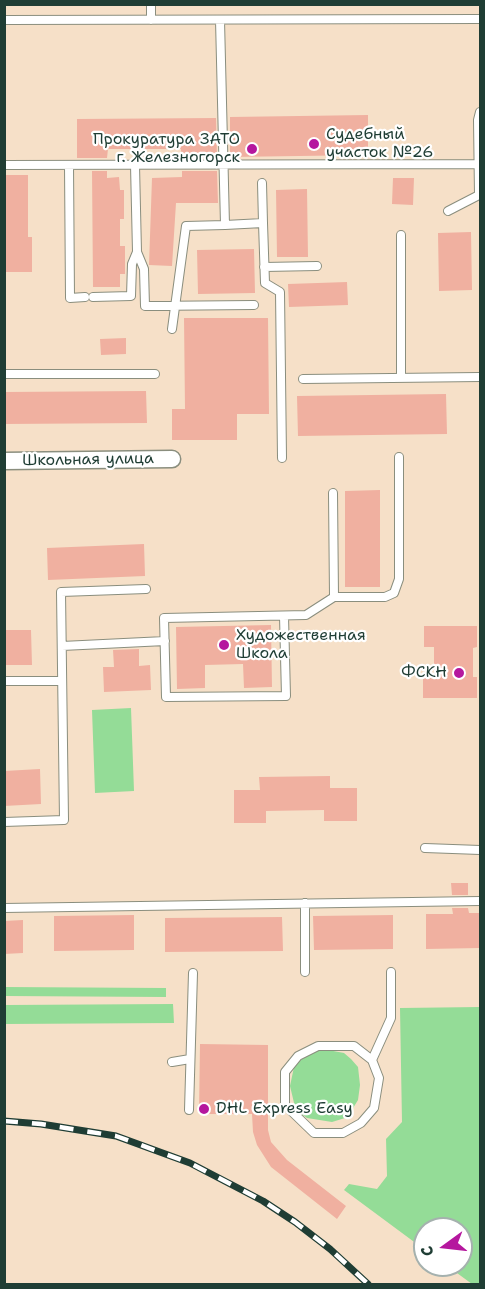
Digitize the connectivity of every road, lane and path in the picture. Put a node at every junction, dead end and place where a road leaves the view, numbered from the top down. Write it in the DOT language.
graph roads {
  1 [pos="151,4"];
  2 [pos="4,20"];
  3 [pos="151,20"];
  4 [pos="220,20"];
  5 [pos="480,20"];
  6 [pos="480,112"];
  7 [pos="479,164"];
  8 [pos="4,165"];
  9 [pos="69,165"];
  10 [pos="135,165"];
  11 [pos="224,166"];
  12 [pos="262,183"];
  13 [pos="448,211"];
  14 [pos="263,223"];
  15 [pos="225,225"];
  16 [pos="400,236"];
  17 [pos="137,252"];
  18 [pos="317,266"];
  19 [pos="264,267"];
  20 [pos="254,305"];
  21 [pos="175,306"];
  22 [pos="172,329"];
  23 [pos="4,374"];
  24 [pos="155,374"];
  25 [pos="480,377"];
  26 [pos="401,378"];
  27 [pos="303,379"];
  28 [pos="399,457"];
  29 [pos="282,458"];
  30 [pos="172,459"];
  31 [pos="4,461"];
  32 [pos="333,493"];
  33 [pos="146,589"];
  34 [pos="334,597"];
  35 [pos="284,615"];
  36 [pos="165,642"];
  37 [pos="62,646"];
  38 [pos="4,681"];
  39 [pos="63,681"];
  40 [pos="4,822"];
  41 [pos="425,848"];
  42 [pos="480,850"];
  43 [pos="480,901"];
  44 [pos="305,903"];
  45 [pos="4,908"];
  46 [pos="305,972"];
  47 [pos="391,972"];
  48 [pos="193,973"];
  49 [pos="190,1059"];
  50 [pos="372,1060"];
  51 [pos="172,1062"];
  52 [pos="189,1110"];
  1 -- 3 [label="lane"];
  2 -- 3 [label="lane"];
  3 -- 4 [label="lane"];
  4 -- 5 [label="lane"];
  4 -- 11 [label="lane"];
  6 -- 7 [label="lane"];
  7 -- 11 [label="lane"];
  7 -- 13 [label="lane"];
  8 -- 9 [label="lane"];
  9 -- 10 [label="lane"];
  9 -- 17 [label="lane"];
  10 -- 11 [label="lane"];
  10 -- 17 [label="lane"];
  11 -- 15 [label="lane"];
  12 -- 14 [label="lane"];
  14 -- 15 [label="lane"];
  14 -- 19 [label="lane"];
  15 -- 21 [label="lane"];
  16 -- 26 [label="lane"];
  17 -- 21 [label="lane"];
  18 -- 19 [label="lane"];
  19 -- 29 [label="lane"];
  20 -- 21 [label="lane"];
  21 -- 22 [label="lane"];
  23 -- 24 [label="lane"];
  25 -- 26 [label="lane"];
  26 -- 27 [label="lane"];
  28 -- 34 [label="lane"];
  30 -- 31 [label="street, Школьная улица"];
  32 -- 34 [label="lane"];
  33 -- 37 [label="lane"];
  34 -- 35 [label="lane"];
  35 -- 36 [label="lane"];
  35 -- 36 [label="lane"];
  36 -- 37 [label="lane"];
  37 -- 39 [label="lane"];
  38 -- 39 [label="lane"];
  39 -- 40 [label="lane"];
  41 -- 42 [label="lane"];
  43 -- 44 [label="lane"];
  44 -- 45 [label="lane"];
  44 -- 46 [label="lane"];
  47 -- 50 [label="lane"];
  48 -- 49 [label="lane"];
  49 -- 51 [label="lane"];
  49 -- 52 [label="lane"];
  50 -- 50 [label="lane"];
}
